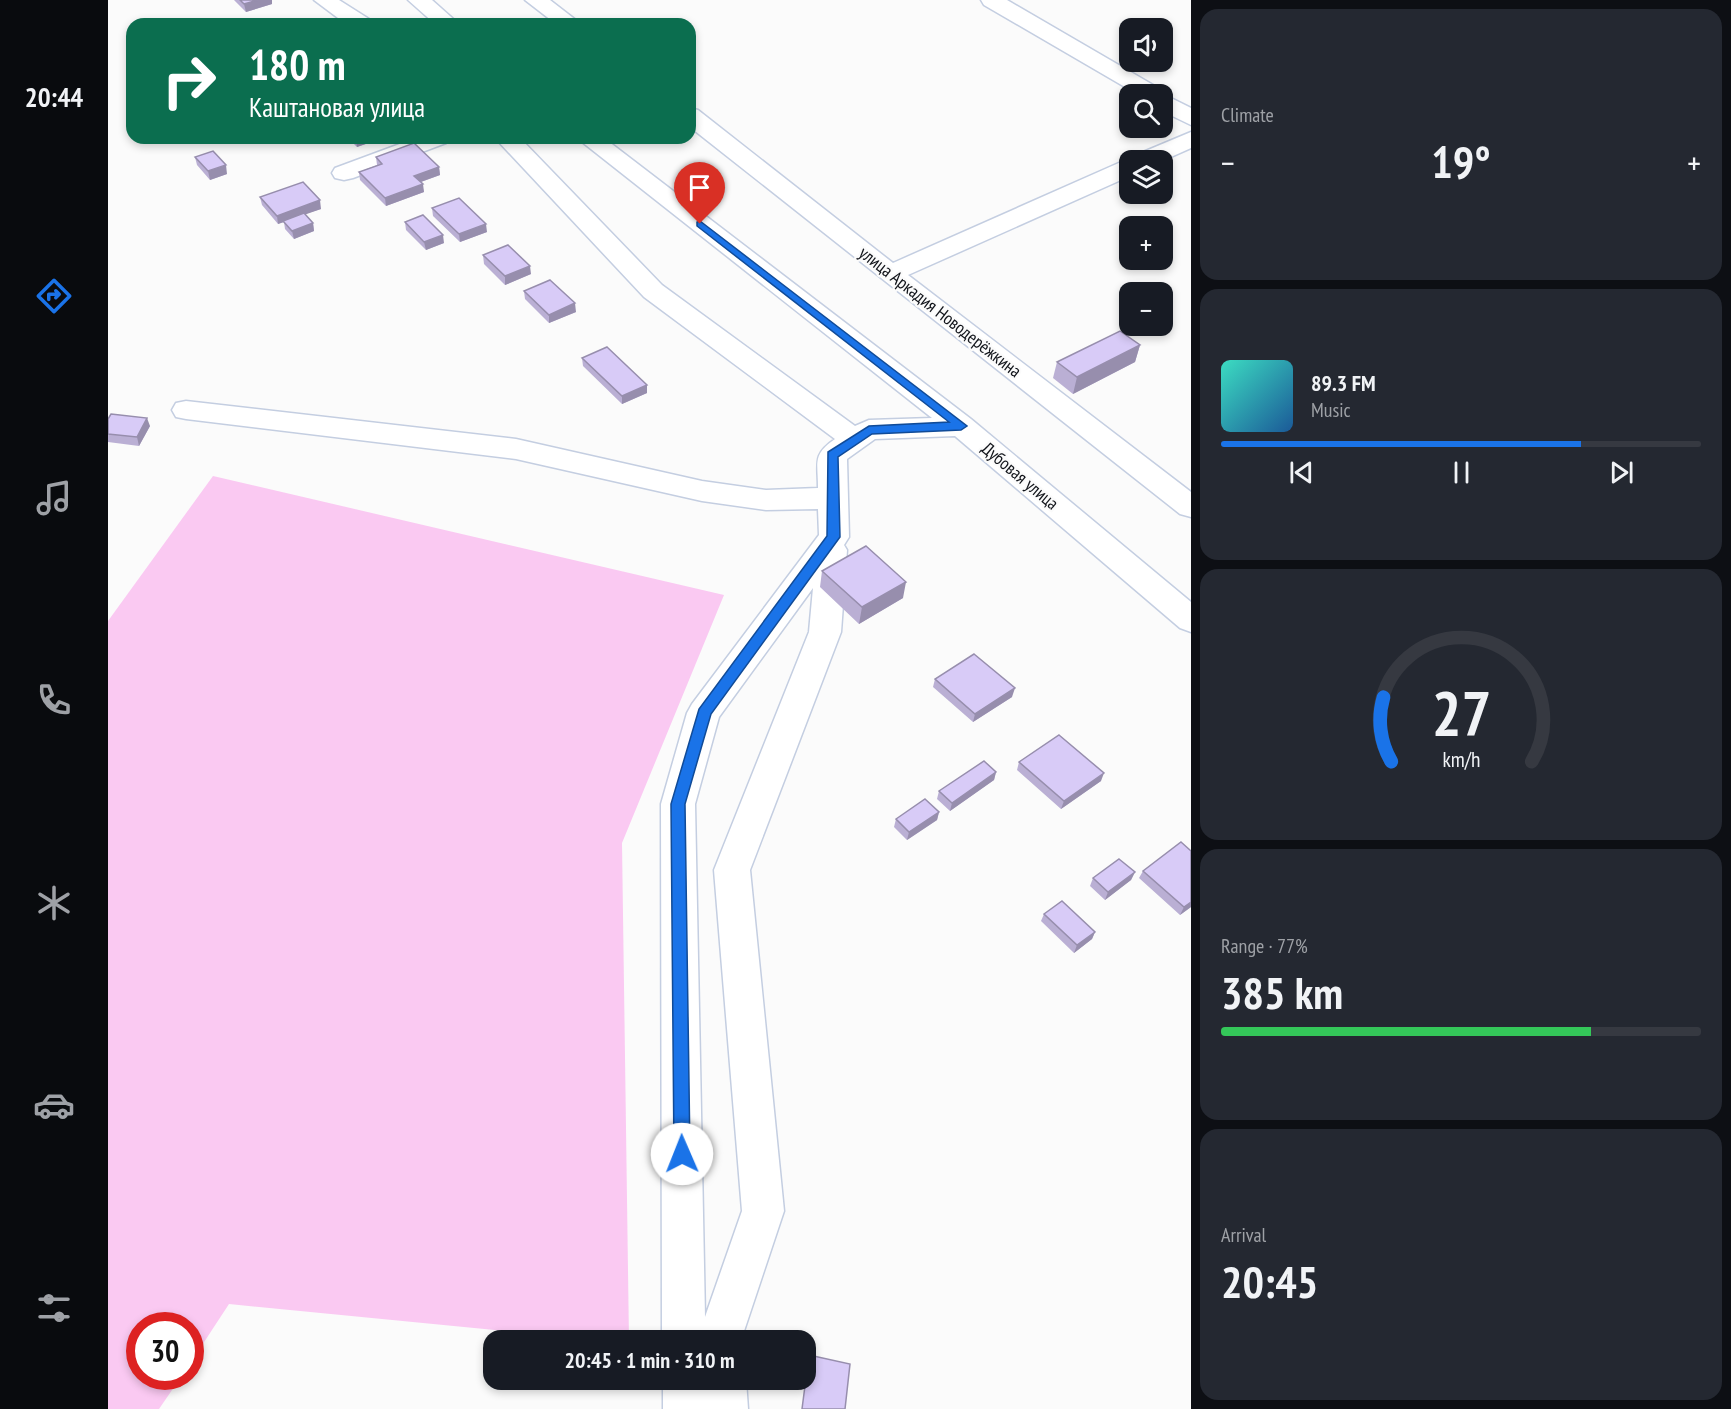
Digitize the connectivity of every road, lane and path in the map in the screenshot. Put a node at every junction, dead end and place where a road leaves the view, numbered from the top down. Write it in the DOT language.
graph roads {
  1 [pos="325,0"];
  2 [pos="419,0"];
  3 [pos="536,0"];
  4 [pos="992,0"];
  5 [pos="352,18"];
  6 [pos="441,18"];
  7 [pos="562,18"];
  8 [pos="1135,84"];
  9 [pos="1173,107"];
  10 [pos="1191,118"];
  11 [pos="696,120"];
  12 [pos="1191,140"];
  13 [pos="422,144"];
  14 [pos="513,144"];
  15 [pos="597,144"];
  16 [pos="1168,150"];
  17 [pos="1119,172"];
  18 [pos="344,173"];
  19 [pos="890,274"];
  20 [pos="186,410"];
  21 [pos="961,426"];
  22 [pos="855,440"];
  23 [pos="833,498"];
  24 [pos="1191,507"];
  25 [pos="834,537"];
  26 [pos="1191,620"];
  27 [pos="684,1330"];
  28 [pos="722,1330"];
  29 [pos="685,1390"];
  30 [pos="725,1390"];
  31 [pos="685,1409"];
  32 [pos="726,1409"];
  1 -- 5 [label="street"];
  2 -- 6 [label="street"];
  3 -- 7 [label="street"];
  4 -- 8 [label="street"];
  9 -- 10 [label="street"];
  11 -- 19 [label="street, улица Аркадия Новодерёжкина"];
  12 -- 16 [label="street"];
  13 -- 18 [label="street"];
  14 -- 22 [label="street"];
  15 -- 21 [label="street, Дубовая улица"];
  17 -- 19 [label="street"];
  19 -- 24 [label="street, улица Аркадия Новодерёжкина"];
  20 -- 23 [label="street"];
  21 -- 22 [label="street"];
  21 -- 26 [label="street, Дубовая улица"];
  22 -- 23 [label="street"];
  23 -- 25 [label="street"];
  25 -- 27 [label="street"];
  25 -- 28 [label="street"];
  29 -- 31 [label="street"];
  30 -- 32 [label="street"];
}
